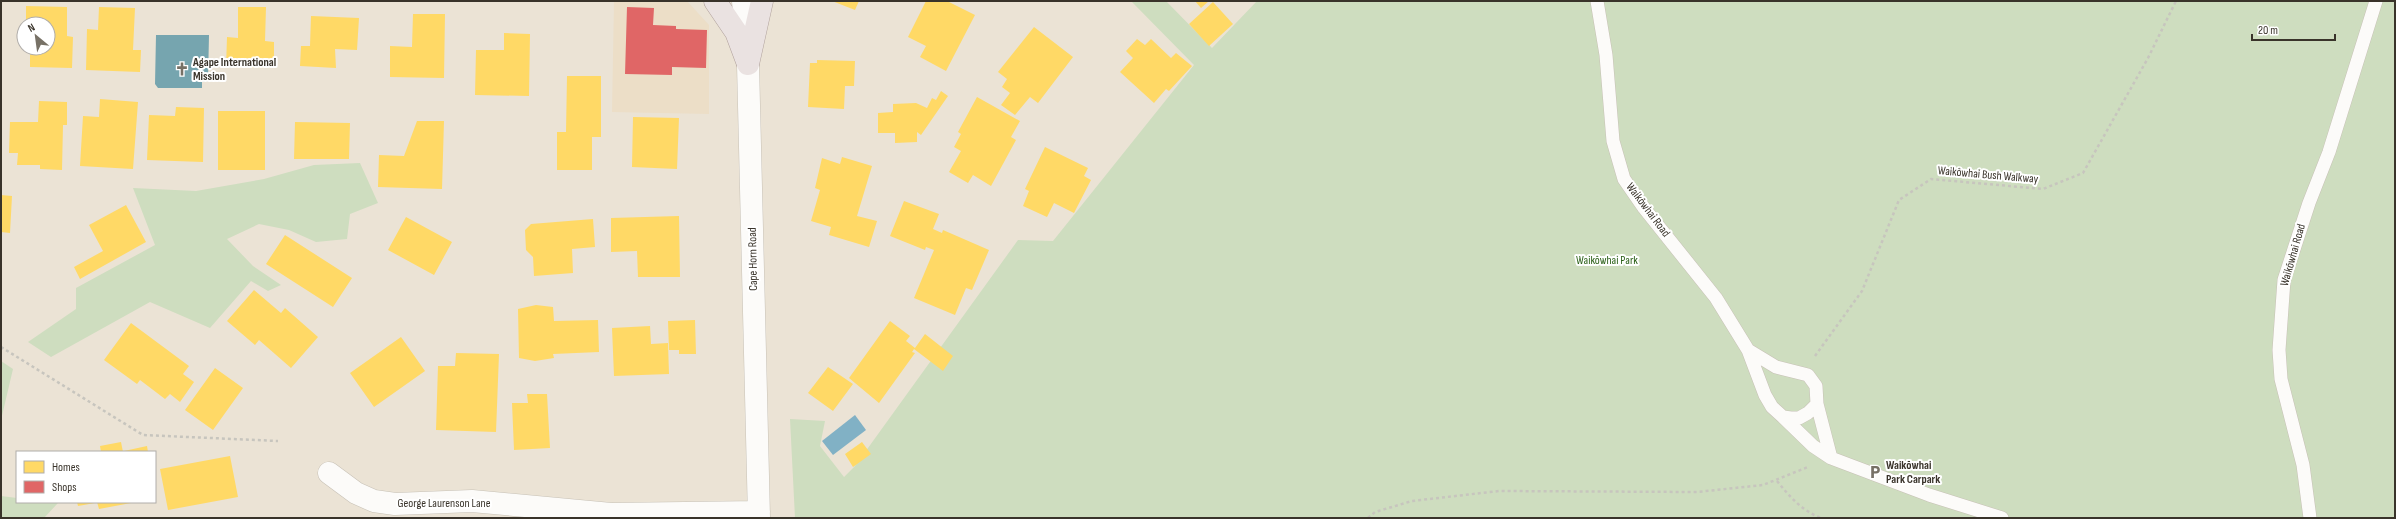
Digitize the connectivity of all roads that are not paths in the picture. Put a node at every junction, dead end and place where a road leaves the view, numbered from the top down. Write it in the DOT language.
graph roads {
  1 [pos="716,1"];
  2 [pos="742,1"];
  3 [pos="762,1"];
  4 [pos="1598,1"];
  5 [pos="2376,1"];
  6 [pos="748,64"];
  7 [pos="1748,350"];
  8 [pos="1817,404"];
  9 [pos="1783,416"];
  10 [pos="1831,458"];
  11 [pos="328,473"];
  12 [pos="759,515"];
  13 [pos="2002,518"];
  14 [pos="2310,518"];
  1 -- 6 [label="main road"];
  2 -- 6 [label="street, Cape Horn Road"];
  3 -- 6 [label="main road"];
  4 -- 7 [label="lane, Waikōwhai Road"];
  5 -- 14 [label="lane, Waikōwhai Road"];
  6 -- 12 [label="street, Cape Horn Road"];
  7 -- 8 [label="lane, Waikōwhai Road"];
  7 -- 9 [label="lane, Waikōwhai Road"];
  8 -- 9 [label="lane"];
  8 -- 10 [label="lane"];
  9 -- 10 [label="lane, Waikōwhai Road"];
  10 -- 13 [label="lane, Waikōwhai Road"];
  11 -- 12 [label="street, George Laurenson Lane"];
}
